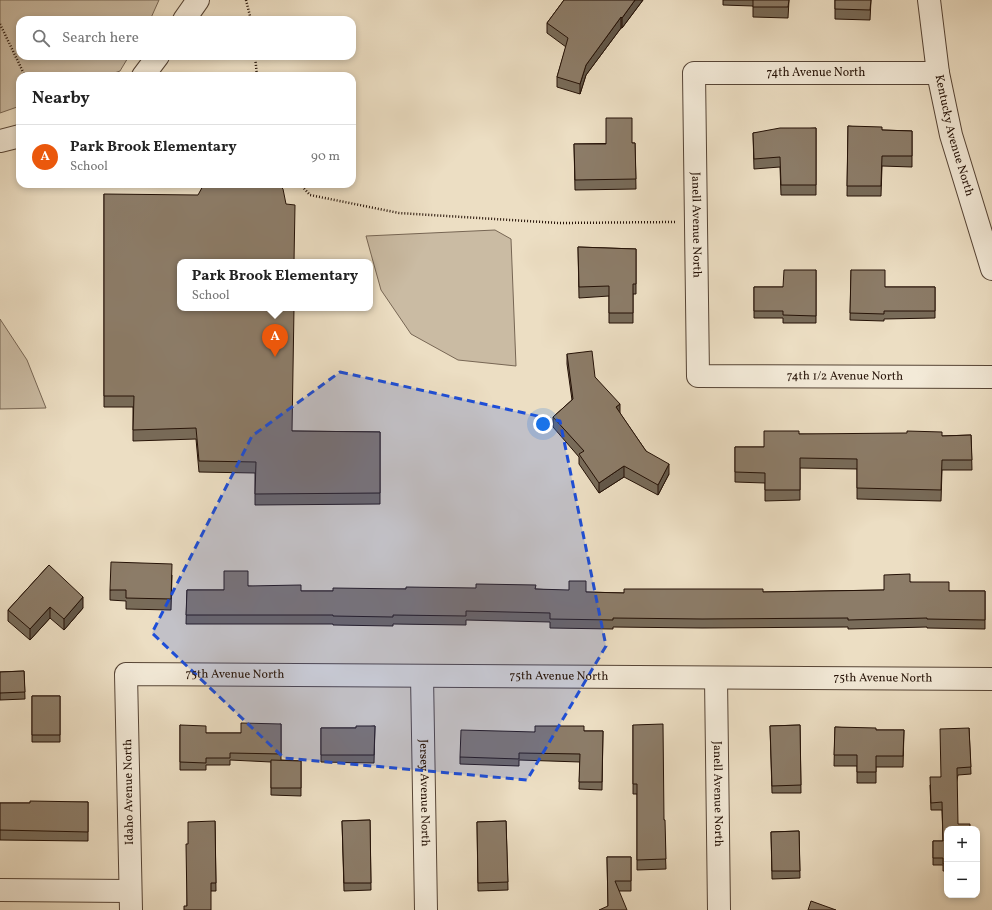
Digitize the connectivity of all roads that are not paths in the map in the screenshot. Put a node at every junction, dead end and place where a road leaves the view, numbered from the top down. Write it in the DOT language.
graph roads {
  1 [pos="198,0"];
  2 [pos="929,0"];
  3 [pos="187,16"];
  4 [pos="155,60"];
  5 [pos="147,72"];
  6 [pos="694,73"];
  7 [pos="938,73"];
  8 [pos="16,137"];
  9 [pos="0,141"];
  10 [pos="992,269"];
  11 [pos="698,376"];
  12 [pos="992,377"];
  13 [pos="126,674"];
  14 [pos="422,676"];
  15 [pos="716,678"];
  16 [pos="992,680"];
  17 [pos="0,890"];
  18 [pos="130,900"];
  19 [pos="426,910"];
  20 [pos="719,910"];
  1 -- 3 [label="street"];
  2 -- 7 [label="street, Kentucky Avenue North"];
  4 -- 5 [label="street"];
  6 -- 7 [label="street, 74th Avenue North"];
  6 -- 11 [label="street, Janell Avenue North"];
  7 -- 10 [label="street, Kentucky Avenue North"];
  8 -- 9 [label="street"];
  11 -- 12 [label="street, 74th 1/2 Avenue North"];
  13 -- 14 [label="street, 75th Avenue North"];
  13 -- 18 [label="street, Idaho Avenue North"];
  14 -- 15 [label="street, 75th Avenue North"];
  14 -- 19 [label="street, Jersey Avenue North"];
  15 -- 16 [label="street, 75th Avenue North"];
  15 -- 20 [label="street, Janell Avenue North"];
  17 -- 18 [label="street"];
}
